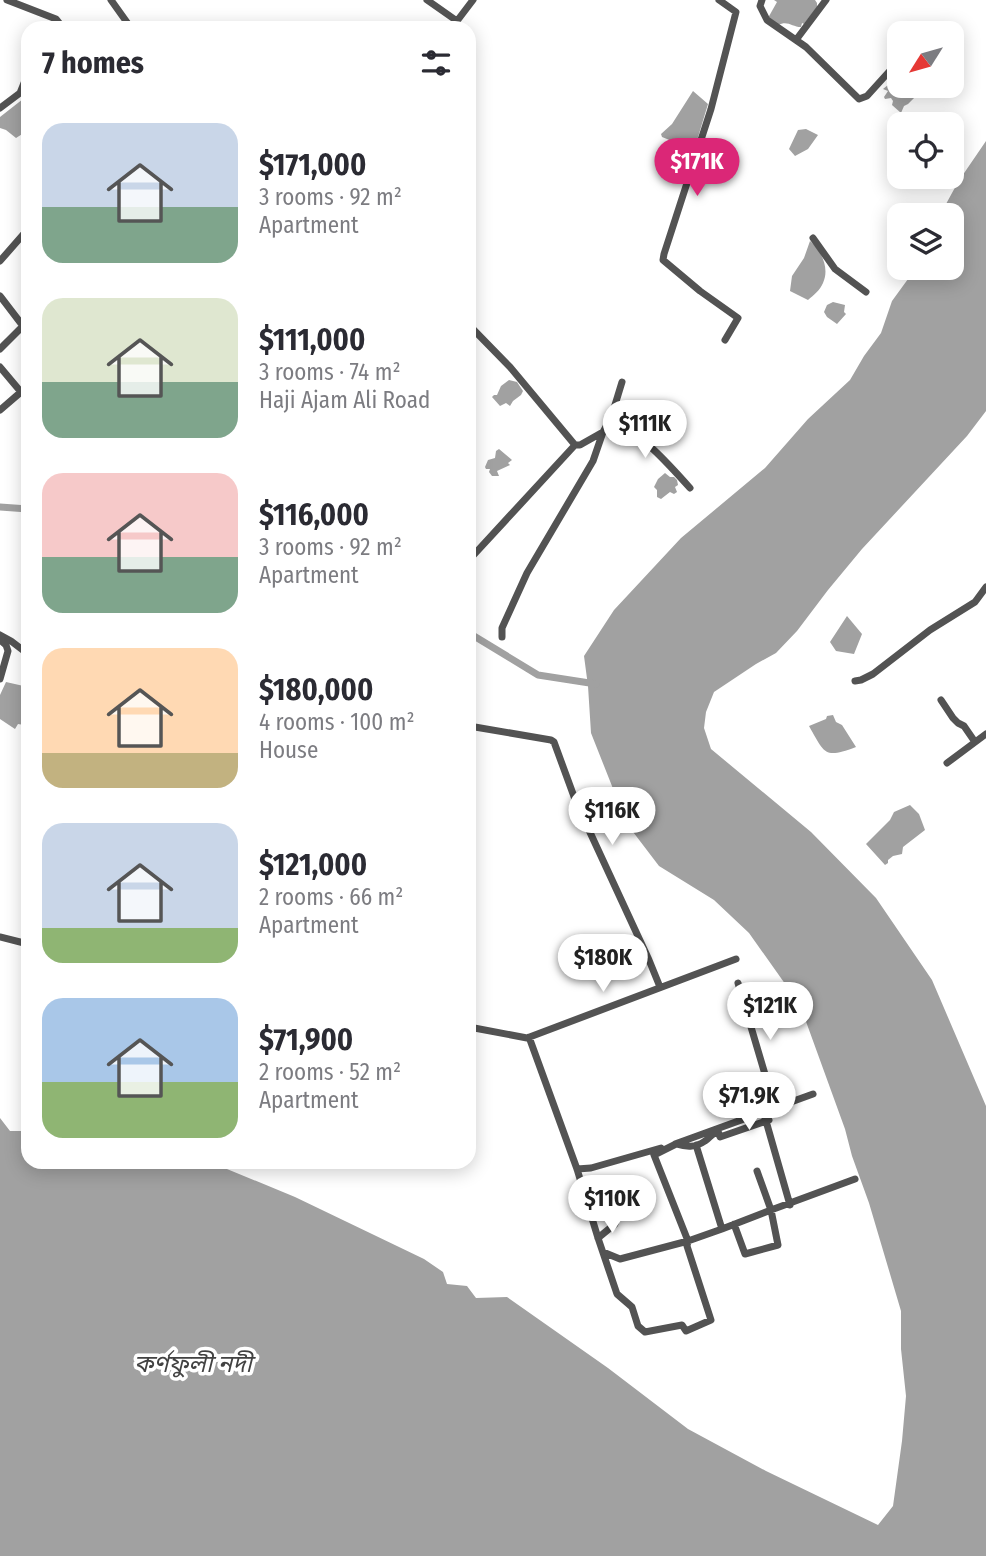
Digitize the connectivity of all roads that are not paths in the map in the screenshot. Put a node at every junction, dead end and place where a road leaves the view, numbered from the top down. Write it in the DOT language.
graph roads {
  1 [pos="7,0"];
  2 [pos="111,0"];
  3 [pos="427,0"];
  4 [pos="472,0"];
  5 [pos="719,0"];
  6 [pos="762,0"];
  7 [pos="826,0"];
  8 [pos="58,21"];
  9 [pos="126,21"];
  10 [pos="451,21"];
  11 [pos="456,21"];
  12 [pos="796,40"];
  13 [pos="887,74"];
  14 [pos="21,90"];
  15 [pos="0,108"];
  16 [pos="21,237"];
  17 [pos="813,238"];
  18 [pos="0,261"];
  19 [pos="866,292"];
  20 [pos="0,296"];
  21 [pos="21,323"];
  22 [pos="21,328"];
  23 [pos="476,332"];
  24 [pos="725,340"];
  25 [pos="0,349"];
  26 [pos="0,367"];
  27 [pos="622,382"];
  28 [pos="21,391"];
  29 [pos="21,393"];
  30 [pos="0,410"];
  31 [pos="611,418"];
  32 [pos="603,432"];
  33 [pos="575,445"];
  34 [pos="690,488"];
  35 [pos="476,552"];
  36 [pos="986,587"];
  37 [pos="0,637"];
  38 [pos="502,637"];
  39 [pos="21,649"];
  40 [pos="0,679"];
  41 [pos="855,681"];
  42 [pos="941,700"];
  43 [pos="476,727"];
  44 [pos="986,734"];
  45 [pos="975,743"];
  46 [pos="947,763"];
  47 [pos="0,937"];
  48 [pos="21,942"];
  49 [pos="736,959"];
  50 [pos="738,984"];
  51 [pos="660,988"];
  52 [pos="476,1028"];
  53 [pos="529,1037"];
  54 [pos="813,1094"];
  55 [pos="775,1108"];
  56 [pos="763,1112"];
  57 [pos="768,1120"];
  58 [pos="676,1144"];
  59 [pos="696,1145"];
  60 [pos="578,1168"];
  61 [pos="757,1171"];
  62 [pos="855,1180"];
  63 [pos="588,1204"];
  64 [pos="790,1205"];
  65 [pos="771,1210"];
  66 [pos="734,1224"];
  67 [pos="722,1228"];
  68 [pos="598,1238"];
  69 [pos="688,1241"];
  70 [pos="603,1252"];
  1 -- 8 [label="street"];
  2 -- 9 [label="street"];
  3 -- 10 [label="street"];
  4 -- 11 [label="street"];
  5 -- 24 [label="street"];
  6 -- 12 [label="street"];
  7 -- 12 [label="street"];
  12 -- 13 [label="street"];
  14 -- 15 [label="street"];
  16 -- 18 [label="street"];
  17 -- 19 [label="street"];
  20 -- 21 [label="street"];
  22 -- 25 [label="street"];
  23 -- 33 [label="street"];
  26 -- 28 [label="street"];
  27 -- 31 [label="street"];
  29 -- 30 [label="street"];
  31 -- 32 [label="street"];
  31 -- 34 [label="street"];
  32 -- 33 [label="street"];
  32 -- 38 [label="street"];
  33 -- 35 [label="street"];
  36 -- 41 [label="street"];
  37 -- 39 [label="street"];
  37 -- 40 [label="street"];
  42 -- 45 [label="street"];
  43 -- 51 [label="street"];
  44 -- 45 [label="street"];
  45 -- 46 [label="street"];
  47 -- 48 [label="street"];
  49 -- 51 [label="street"];
  50 -- 55 [label="street"];
  51 -- 53 [label="street"];
  52 -- 53 [label="street"];
  53 -- 60 [label="street"];
  54 -- 55 [label="street"];
  55 -- 56 [label="street"];
  56 -- 57 [label="street"];
  56 -- 58 [label="street"];
  57 -- 59 [label="street"];
  57 -- 64 [label="street"];
  58 -- 59 [label="street"];
  58 -- 60 [label="street"];
  58 -- 69 [label="street"];
  59 -- 67 [label="street"];
  60 -- 63 [label="street"];
  61 -- 65 [label="street"];
  62 -- 64 [label="street"];
  63 -- 68 [label="street"];
  63 -- 68 [label="street"];
  64 -- 65 [label="street"];
  65 -- 66 [label="street"];
  65 -- 66 [label="street"];
  66 -- 67 [label="street"];
  67 -- 69 [label="street"];
  68 -- 70 [label="street"];
  69 -- 70 [label="street"];
  69 -- 70 [label="street"];
}
